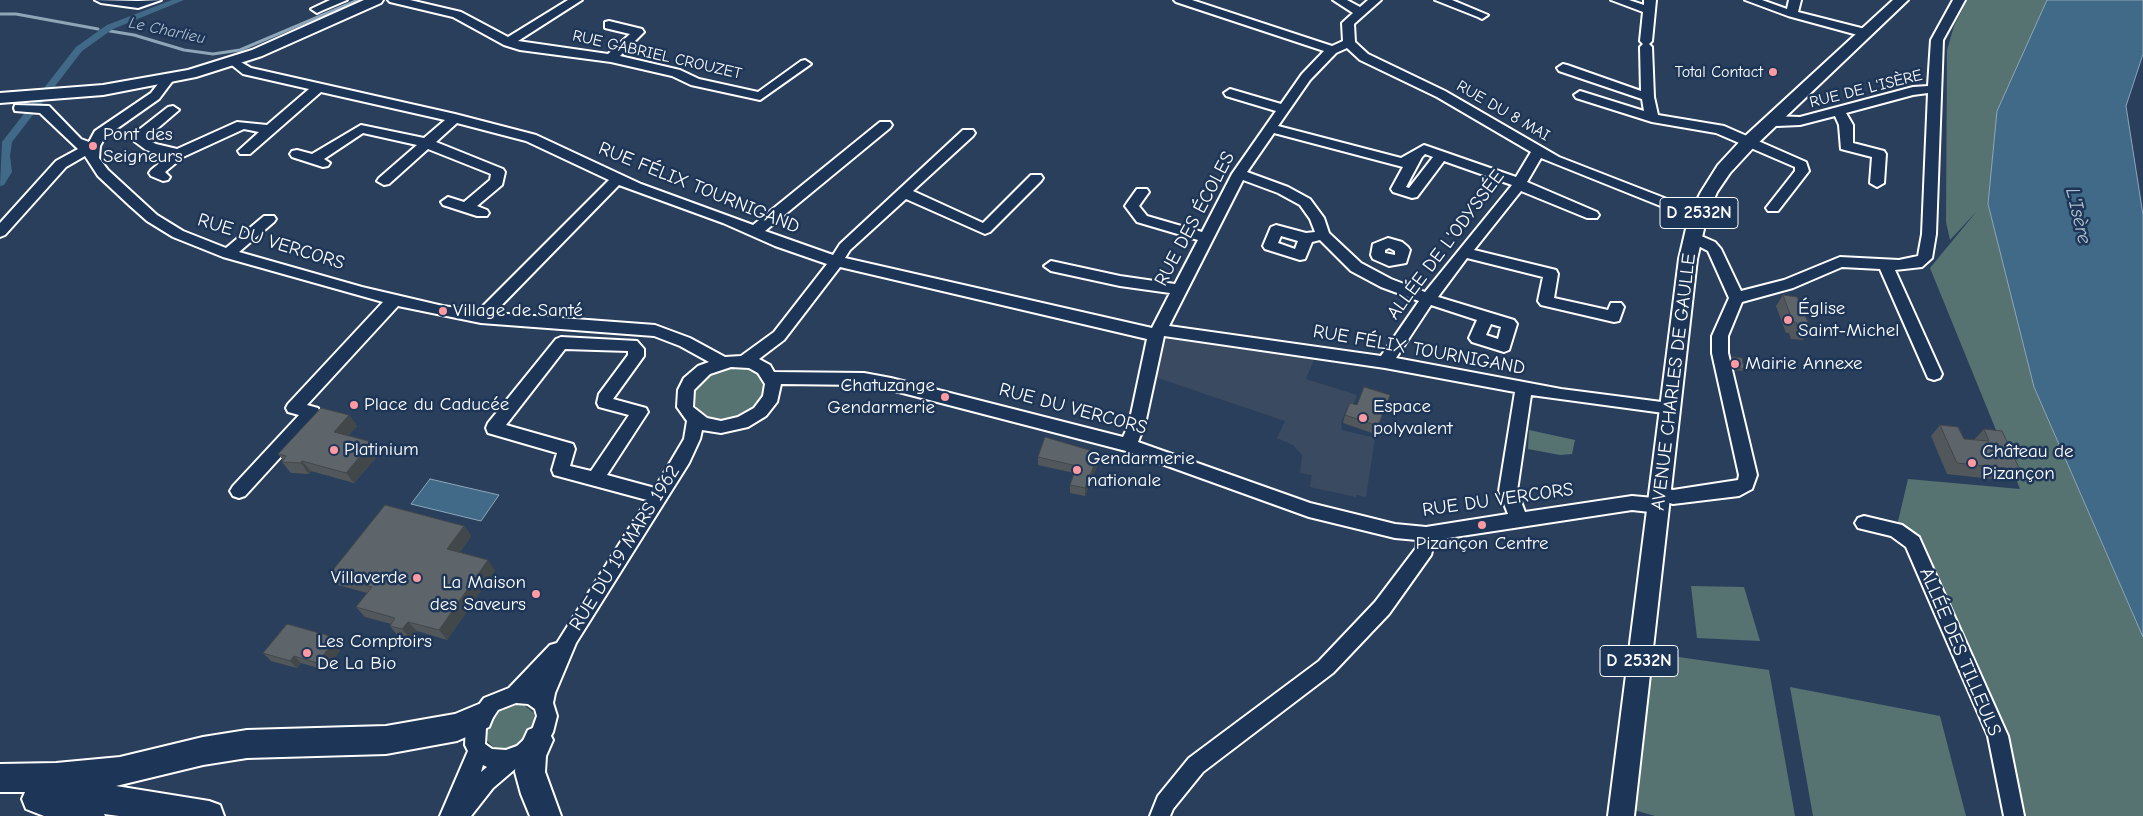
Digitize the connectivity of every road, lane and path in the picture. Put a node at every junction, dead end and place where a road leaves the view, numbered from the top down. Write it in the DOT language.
graph roads {
  1 [pos="101,0"];
  2 [pos="155,0"];
  3 [pos="341,0"];
  4 [pos="376,0"];
  5 [pos="394,0"];
  6 [pos="576,0"];
  7 [pos="1180,0"];
  8 [pos="1339,0"];
  9 [pos="1375,0"];
  10 [pos="1441,0"];
  11 [pos="1617,0"];
  12 [pos="1751,0"];
  13 [pos="1795,0"];
  14 [pos="1901,0"];
  15 [pos="1958,0"];
  16 [pos="410,1"];
  17 [pos="1650,5"];
  18 [pos="317,9"];
  19 [pos="1360,12"];
  20 [pos="1792,14"];
  21 [pos="1482,15"];
  22 [pos="609,25"];
  23 [pos="1865,33"];
  24 [pos="508,42"];
  25 [pos="1349,43"];
  26 [pos="1332,50"];
  27 [pos="611,58"];
  28 [pos="234,62"];
  29 [pos="805,64"];
  30 [pos="1563,68"];
  31 [pos="168,79"];
  32 [pos="145,84"];
  33 [pos="318,87"];
  34 [pos="1934,89"];
  35 [pos="1230,93"];
  36 [pos="1580,94"];
  37 [pos="1648,97"];
  38 [pos="0,98"];
  39 [pos="142,104"];
  40 [pos="20,108"];
  41 [pos="1282,109"];
  42 [pos="173,110"];
  43 [pos="1839,112"];
  44 [pos="455,118"];
  45 [pos="1652,118"];
  46 [pos="1771,120"];
  47 [pos="880,123"];
  48 [pos="1270,128"];
  49 [pos="267,129"];
  50 [pos="968,133"];
  51 [pos="426,142"];
  52 [pos="1749,142"];
  53 [pos="93,146"];
  54 [pos="245,151"];
  55 [pos="1539,152"];
  56 [pos="1417,153"];
  57 [pos="178,154"];
  58 [pos="297,154"];
  59 [pos="1441,155"];
  60 [pos="1239,174"];
  61 [pos="163,177"];
  62 [pos="1036,178"];
  63 [pos="617,179"];
  64 [pos="384,181"];
  65 [pos="1520,183"];
  66 [pos="1878,183"];
  67 [pos="1142,192"];
  68 [pos="905,193"];
  69 [pos="448,202"];
  70 [pos="466,208"];
  71 [pos="1773,208"];
  72 [pos="482,213"];
  73 [pos="1592,215"];
  74 [pos="1698,216"];
  75 [pos="269,219"];
  76 [pos="752,230"];
  77 [pos="0,232"];
  78 [pos="1324,235"];
  79 [pos="1692,237"];
  80 [pos="1206,238"];
  81 [pos="1306,238"];
  82 [pos="1464,252"];
  83 [pos="228,254"];
  84 [pos="1384,260"];
  85 [pos="835,261"];
  86 [pos="1885,263"];
  87 [pos="1051,266"];
  88 [pos="1373,276"];
  89 [pos="1180,290"];
  90 [pos="1736,298"];
  91 [pos="1428,299"];
  92 [pos="394,300"];
  93 [pos="1616,307"];
  94 [pos="1486,317"];
  95 [pos="481,318"];
  96 [pos="605,326"];
  97 [pos="1159,333"];
  98 [pos="779,336"];
  99 [pos="685,342"];
  100 [pos="598,344"];
  101 [pos="745,361"];
  102 [pos="722,362"];
  103 [pos="1385,362"];
  104 [pos="768,373"];
  105 [pos="1934,374"];
  106 [pos="697,375"];
  107 [pos="824,380"];
  108 [pos="1524,388"];
  109 [pos="771,398"];
  110 [pos="1671,408"];
  111 [pos="696,420"];
  112 [pos="721,427"];
  113 [pos="1128,445"];
  114 [pos="683,458"];
  115 [pos="595,479"];
  116 [pos="239,491"];
  117 [pos="658,496"];
  118 [pos="1659,500"];
  119 [pos="1519,519"];
  120 [pos="1864,523"];
  121 [pos="1426,534"];
  122 [pos="568,638"];
  123 [pos="516,694"];
  124 [pos="543,703"];
  125 [pos="479,717"];
  126 [pos="538,740"];
  127 [pos="478,751"];
  128 [pos="515,757"];
  129 [pos="0,780"];
  130 [pos="0,787"];
  131 [pos="90,816"];
  132 [pos="209,816"];
  133 [pos="450,816"];
  134 [pos="458,816"];
  135 [pos="546,816"];
  136 [pos="1160,816"];
  137 [pos="1620,816"];
  138 [pos="2014,816"];
  1 -- 2 [label="street"];
  3 -- 18 [label="street"];
  4 -- 28 [label="main road"];
  5 -- 16 [label="street, RUE GABRIEL CROUZET"];
  6 -- 24 [label="street"];
  7 -- 26 [label="street"];
  8 -- 19 [label="street"];
  9 -- 19 [label="street"];
  10 -- 21 [label="street"];
  11 -- 17 [label="street"];
  12 -- 20 [label="street"];
  13 -- 20 [label="street"];
  14 -- 23 [label="main road, AVENUE CHARLES DE GAULLE / D 2532N"];
  15 -- 34 [label="street, RUE DE L'ISÈRE"];
  16 -- 24 [label="street, RUE GABRIEL CROUZET"];
  17 -- 37 [label="street"];
  19 -- 25 [label="street"];
  20 -- 23 [label="street"];
  22 -- 27 [label="street"];
  23 -- 46 [label="main road, AVENUE CHARLES DE GAULLE / D 2532N"];
  24 -- 27 [label="street, RUE GABRIEL CROUZET"];
  25 -- 26 [label="street, RUE DES ÉCOLES"];
  25 -- 55 [label="street, RUE DU 8 MAI"];
  26 -- 41 [label="street, RUE DES ÉCOLES"];
  27 -- 29 [label="street, RUE GABRIEL CROUZET"];
  28 -- 31 [label="main road"];
  28 -- 33 [label="street, RUE FÉLIX TOURNIGAND"];
  30 -- 37 [label="street"];
  31 -- 32 [label="main road"];
  31 -- 39 [label="street"];
  32 -- 38 [label="main road"];
  32 -- 39 [label="street"];
  33 -- 44 [label="street, RUE FÉLIX TOURNIGAND"];
  33 -- 49 [label="street"];
  34 -- 43 [label="street, RUE DE L'ISÈRE"];
  34 -- 86 [label="street"];
  35 -- 41 [label="street"];
  36 -- 45 [label="street"];
  37 -- 45 [label="street"];
  39 -- 53 [label="street"];
  40 -- 53 [label="street"];
  41 -- 48 [label="street, RUE DES ÉCOLES"];
  42 -- 57 [label="street"];
  43 -- 46 [label="street, RUE DE L'ISÈRE"];
  43 -- 66 [label="street"];
  44 -- 51 [label="street"];
  44 -- 63 [label="street, RUE FÉLIX TOURNIGAND"];
  45 -- 52 [label="street"];
  46 -- 52 [label="main road, AVENUE CHARLES DE GAULLE / D 2532N"];
  47 -- 76 [label="street"];
  48 -- 56 [label="street"];
  48 -- 60 [label="street, RUE DES ÉCOLES"];
  49 -- 54 [label="street"];
  49 -- 57 [label="street"];
  50 -- 68 [label="street"];
  51 -- 58 [label="street"];
  51 -- 64 [label="street"];
  51 -- 70 [label="street"];
  52 -- 71 [label="street"];
  52 -- 74 [label="main road, AVENUE CHARLES DE GAULLE / D 2532N"];
  53 -- 77 [label="street"];
  53 -- 83 [label="street, RUE DU VERCORS"];
  55 -- 65 [label="street, ALLÉE DE L'ODYSSÉE"];
  55 -- 74 [label="street, RUE DU 8 MAI"];
  56 -- 59 [label="street"];
  56 -- 59 [label="street"];
  57 -- 61 [label="street"];
  59 -- 65 [label="street"];
  60 -- 78 [label="street"];
  60 -- 80 [label="street, RUE DES ÉCOLES"];
  62 -- 68 [label="street"];
  63 -- 76 [label="street, RUE FÉLIX TOURNIGAND"];
  63 -- 95 [label="street"];
  65 -- 73 [label="street"];
  65 -- 82 [label="street, ALLÉE DE L'ODYSSÉE"];
  67 -- 80 [label="street"];
  68 -- 85 [label="street"];
  69 -- 70 [label="street"];
  70 -- 72 [label="street"];
  74 -- 79 [label="main road, AVENUE CHARLES DE GAULLE / D 2532N"];
  75 -- 83 [label="street"];
  76 -- 85 [label="street, RUE FÉLIX TOURNIGAND"];
  78 -- 81 [label="street"];
  78 -- 88 [label="street"];
  79 -- 90 [label="street"];
  79 -- 110 [label="main road, AVENUE CHARLES DE GAULLE / D 2532N"];
  80 -- 89 [label="street, RUE DES ÉCOLES"];
  82 -- 91 [label="street, ALLÉE DE L'ODYSSÉE"];
  82 -- 93 [label="street"];
  83 -- 92 [label="street, RUE DU VERCORS"];
  84 -- 88 [label="street"];
  85 -- 97 [label="street, RUE FÉLIX TOURNIGAND"];
  85 -- 98 [label="street"];
  86 -- 90 [label="street"];
  86 -- 105 [label="street"];
  87 -- 89 [label="street"];
  88 -- 91 [label="street"];
  89 -- 97 [label="street, RUE DES ÉCOLES"];
  90 -- 118 [label="street, RUE DU VERCORS"];
  91 -- 94 [label="street"];
  91 -- 103 [label="street, ALLÉE DE L'ODYSSÉE"];
  92 -- 95 [label="street, RUE DU VERCORS"];
  92 -- 116 [label="street"];
  95 -- 96 [label="street, RUE DU VERCORS"];
  96 -- 99 [label="street, RUE DU VERCORS"];
  96 -- 100 [label="street"];
  97 -- 103 [label="street, RUE FÉLIX TOURNIGAND"];
  97 -- 113 [label="street, RUE DES ÉCOLES"];
  98 -- 101 [label="street"];
  98 -- 104 [label="street"];
  99 -- 102 [label="street, RUE DU VERCORS"];
  99 -- 106 [label="street"];
  100 -- 115 [label="street"];
  100 -- 115 [label="street"];
  101 -- 102 [label="street"];
  101 -- 104 [label="street"];
  102 -- 106 [label="street"];
  103 -- 108 [label="street, RUE FÉLIX TOURNIGAND"];
  104 -- 107 [label="street, RUE DU VERCORS"];
  104 -- 109 [label="street"];
  106 -- 111 [label="street"];
  107 -- 109 [label="street, RUE DU VERCORS"];
  107 -- 113 [label="street, RUE DU VERCORS"];
  108 -- 110 [label="street, RUE FÉLIX TOURNIGAND"];
  108 -- 119 [label="street"];
  109 -- 112 [label="street"];
  110 -- 118 [label="main road, AVENUE CHARLES DE GAULLE / D 2532N"];
  111 -- 112 [label="street"];
  111 -- 114 [label="street, RUE DU 19 MARS 1962"];
  112 -- 114 [label="street, RUE DU 19 MARS 1962"];
  113 -- 121 [label="street, RUE DU VERCORS"];
  114 -- 117 [label="street, RUE DU 19 MARS 1962"];
  115 -- 117 [label="street"];
  117 -- 122 [label="street, RUE DU 19 MARS 1962"];
  118 -- 119 [label="street, RUE DU VERCORS"];
  118 -- 137 [label="main road, AVENUE CHARLES DE GAULLE / D 2532N"];
  119 -- 121 [label="street, RUE DU VERCORS"];
  120 -- 138 [label="street, ALLÉE DES TILLEULS"];
  121 -- 136 [label="street"];
  122 -- 123 [label="street, RUE DU 19 MARS 1962"];
  122 -- 124 [label="street, RUE DU 19 MARS 1962"];
  123 -- 124 [label="street"];
  123 -- 125 [label="street, RUE DU 19 MARS 1962"];
  124 -- 126 [label="street, RUE DU 19 MARS 1962"];
  125 -- 127 [label="street"];
  125 -- 129 [label="highway"];
  126 -- 128 [label="street"];
  126 -- 135 [label="highway"];
  127 -- 128 [label="street"];
  127 -- 133 [label="street"];
  128 -- 134 [label="street"];
  129 -- 132 [label="highway"];
  130 -- 131 [label="highway"];
}
